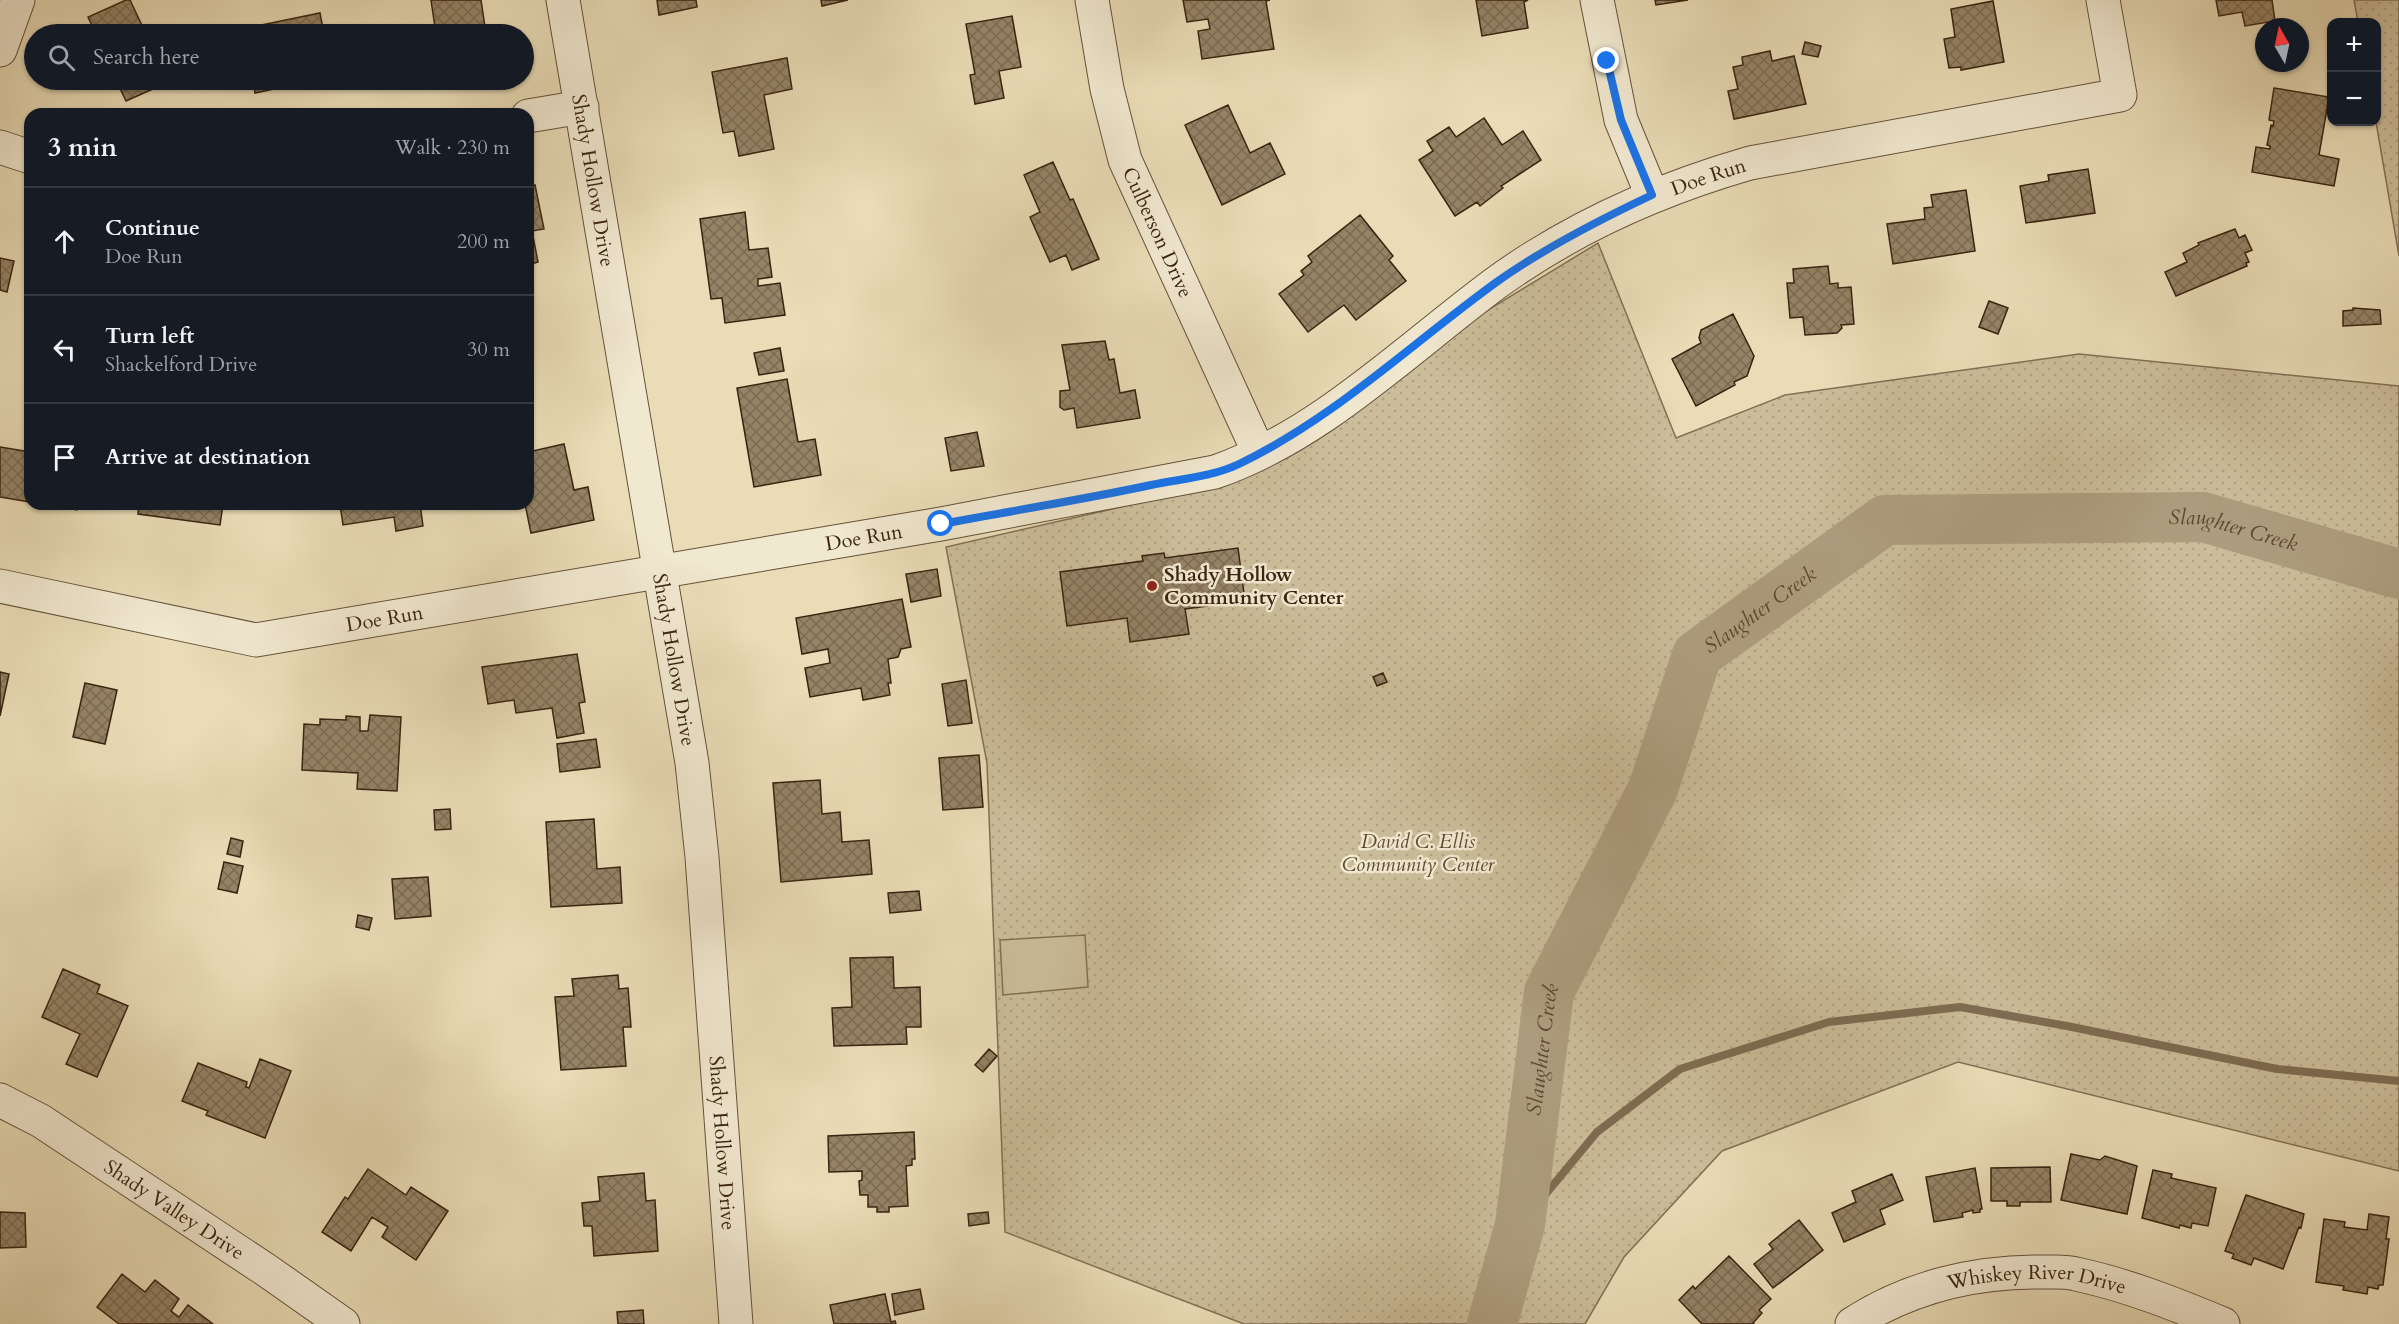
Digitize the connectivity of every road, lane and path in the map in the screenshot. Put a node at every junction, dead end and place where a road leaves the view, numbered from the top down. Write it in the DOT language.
graph roads {
  1 [pos="18,0"];
  2 [pos="563,0"];
  3 [pos="1092,0"];
  4 [pos="1597,0"];
  5 [pos="2103,0"];
  6 [pos="0,50"];
  7 [pos="582,107"];
  8 [pos="534,115"];
  9 [pos="0,147"];
  10 [pos="24,155"];
  11 [pos="1652,195"];
  12 [pos="1259,453"];
  13 [pos="660,572"];
  14 [pos="0,586"];
  15 [pos="0,1100"];
  16 [pos="343,1324"];
  17 [pos="736,1324"];
  18 [pos="1852,1324"];
  19 [pos="2223,1324"];
  1 -- 6 [label="street"];
  2 -- 7 [label="street, Shady Hollow Drive"];
  3 -- 12 [label="street, Culberson Drive"];
  4 -- 11 [label="street"];
  5 -- 11 [label="street, Doe Run"];
  7 -- 8 [label="street"];
  7 -- 13 [label="street, Shady Hollow Drive"];
  9 -- 10 [label="street"];
  11 -- 12 [label="street, Doe Run"];
  12 -- 13 [label="street, Doe Run"];
  13 -- 14 [label="street, Doe Run"];
  13 -- 17 [label="street, Shady Hollow Drive"];
  15 -- 16 [label="street, Shady Valley Drive"];
  18 -- 19 [label="street, Whiskey River Drive"];
}
